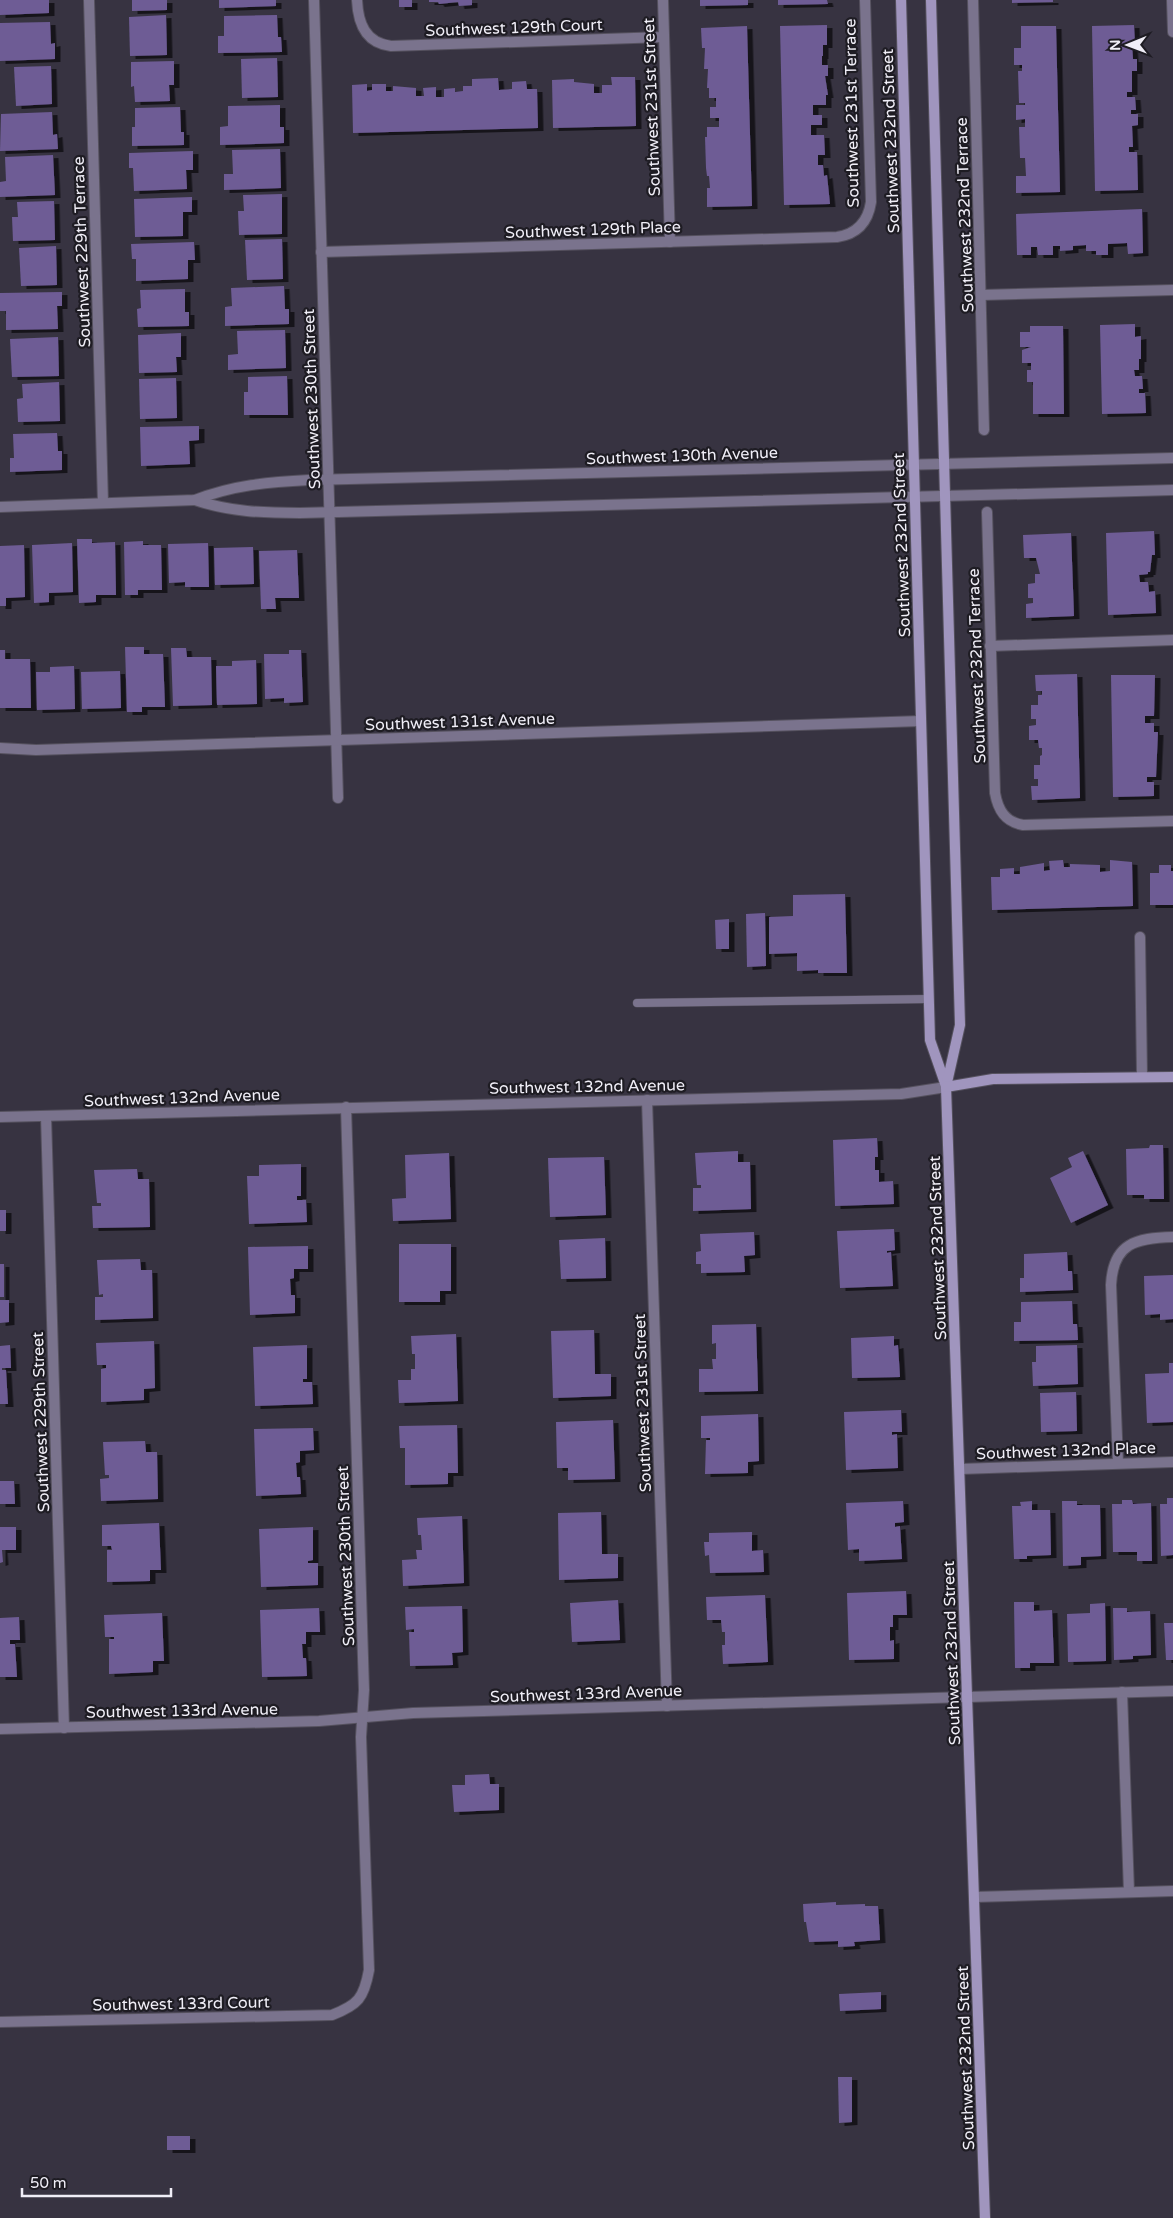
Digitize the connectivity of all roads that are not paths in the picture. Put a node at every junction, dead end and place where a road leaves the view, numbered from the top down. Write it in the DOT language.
graph roads {
  1 [pos="89,0"];
  2 [pos="314,0"];
  3 [pos="358,0"];
  4 [pos="663,0"];
  5 [pos="865,0"];
  6 [pos="901,0"];
  7 [pos="931,0"];
  8 [pos="973,0"];
  9 [pos="1172,0"];
  10 [pos="1173,32"];
  11 [pos="664,37"];
  12 [pos="862,225"];
  13 [pos="670,242"];
  14 [pos="321,252"];
  15 [pos="1173,290"];
  16 [pos="981,295"];
  17 [pos="984,430"];
  18 [pos="1173,457"];
  19 [pos="914,464"];
  20 [pos="944,464"];
  21 [pos="328,480"];
  22 [pos="1173,490"];
  23 [pos="945,495"];
  24 [pos="915,496"];
  25 [pos="195,500"];
  26 [pos="103,503"];
  27 [pos="0,507"];
  28 [pos="329,512"];
  29 [pos="987,512"];
  30 [pos="1173,640"];
  31 [pos="990,646"];
  32 [pos="921,721"];
  33 [pos="336,740"];
  34 [pos="0,748"];
  35 [pos="338,798"];
  36 [pos="1173,821"];
  37 [pos="1140,937"];
  38 [pos="929,999"];
  39 [pos="637,1003"];
  40 [pos="1142,1077"];
  41 [pos="1173,1077"];
  42 [pos="946,1087"];
  43 [pos="647,1100"];
  44 [pos="346,1107"];
  45 [pos="46,1116"];
  46 [pos="0,1117"];
  47 [pos="1173,1237"];
  48 [pos="1173,1462"];
  49 [pos="1118,1463"];
  50 [pos="960,1469"];
  51 [pos="1173,1691"];
  52 [pos="1122,1692"];
  53 [pos="968,1696"];
  54 [pos="668,1706"];
  55 [pos="364,1716"];
  56 [pos="64,1728"];
  57 [pos="0,1729"];
  58 [pos="1173,1891"];
  59 [pos="1129,1892"];
  60 [pos="974,1897"];
  61 [pos="358,2001"];
  62 [pos="0,2022"];
  63 [pos="985,2218"];
  1 -- 26 [label="street, Southwest 229th Terrace"];
  2 -- 14 [label="street, Southwest 230th Street"];
  3 -- 11 [label="street, Southwest 129th Court"];
  4 -- 11 [label="street, Southwest 231st Street"];
  5 -- 12 [label="street, Southwest 231st Terrace"];
  6 -- 19 [label="street, Southwest 232nd Street"];
  7 -- 20 [label="street, Southwest 232nd Street"];
  8 -- 16 [label="street, Southwest 232nd Terrace"];
  9 -- 10 [label="street"];
  11 -- 13 [label="street, Southwest 231st Street"];
  12 -- 13 [label="street, Southwest 129th Place"];
  13 -- 14 [label="street, Southwest 129th Place"];
  14 -- 21 [label="street, Southwest 230th Street"];
  15 -- 16 [label="street"];
  16 -- 17 [label="street, Southwest 232nd Terrace"];
  18 -- 20 [label="street, Southwest 130th Avenue"];
  19 -- 20 [label="street, Southwest 130th Avenue"];
  19 -- 21 [label="street, Southwest 130th Avenue"];
  19 -- 24 [label="street, Southwest 232nd Street"];
  20 -- 23 [label="street, Southwest 232nd Street"];
  21 -- 25 [label="street, Southwest 130th Avenue"];
  21 -- 28 [label="street, Southwest 230th Street"];
  22 -- 23 [label="street, Southwest 130th Avenue"];
  23 -- 24 [label="street, Southwest 130th Avenue"];
  23 -- 42 [label="street, Southwest 232nd Street"];
  24 -- 28 [label="street, Southwest 130th Avenue"];
  24 -- 32 [label="street, Southwest 232nd Street"];
  25 -- 26 [label="street, Southwest 130th Avenue"];
  25 -- 28 [label="street, Southwest 130th Avenue"];
  26 -- 27 [label="street, Southwest 130th Avenue"];
  28 -- 33 [label="street, Southwest 230th Street"];
  29 -- 31 [label="street, Southwest 232nd Terrace"];
  30 -- 31 [label="street"];
  31 -- 36 [label="street, Southwest 232nd Terrace"];
  32 -- 33 [label="street, Southwest 131st Avenue"];
  32 -- 38 [label="street, Southwest 232nd Street"];
  33 -- 34 [label="street, Southwest 131st Avenue"];
  33 -- 35 [label="street, Southwest 230th Street"];
  37 -- 40 [label="street"];
  38 -- 39 [label="lane"];
  38 -- 42 [label="street, Southwest 232nd Street"];
  40 -- 41 [label="street, Southwest 132nd Avenue"];
  40 -- 42 [label="street, Southwest 132nd Avenue"];
  42 -- 43 [label="street, Southwest 132nd Avenue"];
  42 -- 50 [label="street, Southwest 232nd Street"];
  43 -- 44 [label="street, Southwest 132nd Avenue"];
  43 -- 54 [label="street, Southwest 231st Street"];
  44 -- 45 [label="street, Southwest 132nd Avenue"];
  44 -- 55 [label="street, Southwest 230th Street"];
  45 -- 46 [label="street, Southwest 132nd Avenue"];
  45 -- 56 [label="street, Southwest 229th Street"];
  47 -- 49 [label="street"];
  48 -- 49 [label="street, Southwest 132nd Place"];
  49 -- 50 [label="street, Southwest 132nd Place"];
  50 -- 53 [label="street, Southwest 232nd Street"];
  51 -- 52 [label="street, Southwest 133rd Avenue"];
  52 -- 53 [label="street, Southwest 133rd Avenue"];
  52 -- 59 [label="street"];
  53 -- 54 [label="street, Southwest 133rd Avenue"];
  53 -- 60 [label="street, Southwest 232nd Street"];
  54 -- 55 [label="street, Southwest 133rd Avenue"];
  55 -- 56 [label="street, Southwest 133rd Avenue"];
  55 -- 61 [label="street, Southwest 230th Street"];
  56 -- 57 [label="street, Southwest 133rd Avenue"];
  58 -- 59 [label="street"];
  59 -- 60 [label="street"];
  60 -- 63 [label="street, Southwest 232nd Street"];
  61 -- 62 [label="street, Southwest 133rd Court"];
}
